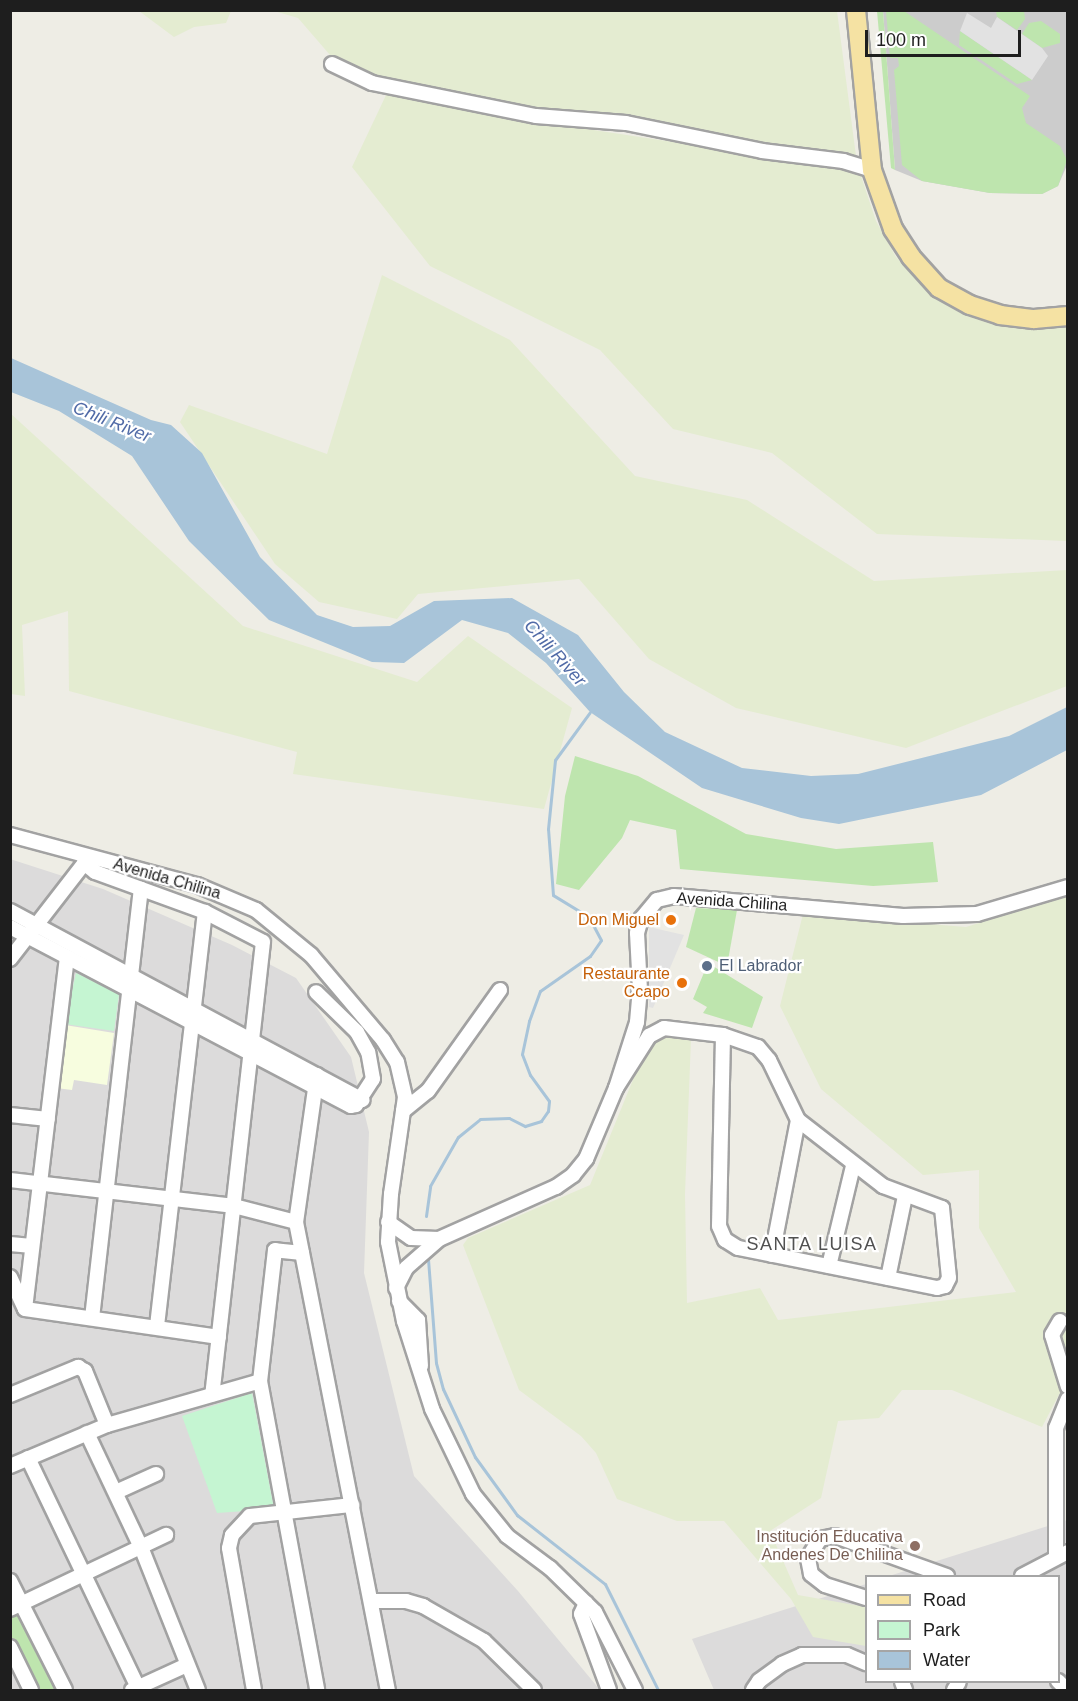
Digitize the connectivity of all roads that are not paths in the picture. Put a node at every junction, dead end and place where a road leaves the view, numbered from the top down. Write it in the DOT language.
graph roads {
  1 [pos="856,10"];
  2 [pos="332,64"];
  3 [pos="872,170"];
  4 [pos="1068,316"];
  5 [pos="10,835"];
  6 [pos="86,860"];
  7 [pos="1068,887"];
  8 [pos="141,889"];
  9 [pos="10,911"];
  10 [pos="205,912"];
  11 [pos="10,927"];
  12 [pos="33,930"];
  13 [pos="68,957"];
  14 [pos="10,959"];
  15 [pos="130,983"];
  16 [pos="500,990"];
  17 [pos="316,992"];
  18 [pos="193,1016"];
  19 [pos="723,1035"];
  20 [pos="252,1047"];
  21 [pos="316,1081"];
  22 [pos="616,1088"];
  23 [pos="403,1112"];
  24 [pos="10,1115"];
  25 [pos="48,1119"];
  26 [pos="798,1120"];
  27 [pos="853,1166"];
  28 [pos="10,1180"];
  29 [pos="40,1183"];
  30 [pos="107,1191"];
  31 [pos="905,1196"];
  32 [pos="172,1199"];
  33 [pos="234,1206"];
  34 [pos="296,1222"];
  35 [pos="388,1222"];
  36 [pos="440,1239"];
  37 [pos="10,1244"];
  38 [pos="32,1246"];
  39 [pos="302,1253"];
  40 [pos="772,1255"];
  41 [pos="829,1266"];
  42 [pos="10,1277"];
  43 [pos="888,1278"];
  44 [pos="398,1295"];
  45 [pos="25,1309"];
  46 [pos="92,1317"];
  47 [pos="1060,1321"];
  48 [pos="157,1326"];
  49 [pos="219,1337"];
  50 [pos="260,1381"];
  51 [pos="1068,1387"];
  52 [pos="212,1394"];
  53 [pos="10,1395"];
  54 [pos="1068,1399"];
  55 [pos="107,1425"];
  56 [pos="87,1433"];
  57 [pos="28,1458"];
  58 [pos="10,1466"];
  59 [pos="156,1474"];
  60 [pos="116,1492"];
  61 [pos="352,1505"];
  62 [pos="284,1511"];
  63 [pos="166,1535"];
  64 [pos="141,1547"];
  65 [pos="1062,1553"];
  66 [pos="84,1574"];
  67 [pos="944,1575"];
  68 [pos="1024,1575"];
  69 [pos="10,1581"];
  70 [pos="865,1597"];
  71 [pos="371,1601"];
  72 [pos="586,1603"];
  73 [pos="16,1606"];
  74 [pos="10,1647"];
  75 [pos="865,1662"];
  76 [pos="187,1665"];
  77 [pos="31,1690"];
  78 [pos="64,1690"];
  79 [pos="136,1690"];
  80 [pos="198,1690"];
  81 [pos="254,1690"];
  82 [pos="317,1690"];
  83 [pos="388,1690"];
  84 [pos="534,1690"];
  85 [pos="609,1690"];
  86 [pos="635,1690"];
  87 [pos="753,1690"];
  1 -- 3 [label="main road"];
  2 -- 3 [label="street"];
  3 -- 4 [label="main road"];
  5 -- 6 [label="street, Avenida Chilina"];
  6 -- 8 [label="street"];
  6 -- 12 [label="street"];
  6 -- 23 [label="street, Avenida Chilina"];
  7 -- 22 [label="street, Avenida Chilina"];
  8 -- 10 [label="street"];
  8 -- 15 [label="street"];
  9 -- 12 [label="street"];
  10 -- 18 [label="street"];
  10 -- 20 [label="street"];
  11 -- 12 [label="street"];
  12 -- 13 [label="street"];
  12 -- 14 [label="street"];
  12 -- 15 [label="street"];
  13 -- 15 [label="street"];
  13 -- 25 [label="street"];
  15 -- 18 [label="street"];
  15 -- 30 [label="street"];
  16 -- 23 [label="street"];
  17 -- 21 [label="street"];
  18 -- 20 [label="street"];
  18 -- 32 [label="street"];
  19 -- 22 [label="street"];
  19 -- 26 [label="street"];
  19 -- 40 [label="street"];
  20 -- 21 [label="street"];
  20 -- 33 [label="street"];
  21 -- 34 [label="street"];
  22 -- 36 [label="street, Avenida Chilina"];
  23 -- 35 [label="street, Avenida Chilina"];
  24 -- 25 [label="street"];
  25 -- 29 [label="street"];
  26 -- 27 [label="street"];
  26 -- 40 [label="street"];
  27 -- 31 [label="street"];
  27 -- 41 [label="street"];
  28 -- 29 [label="street"];
  29 -- 30 [label="street"];
  29 -- 38 [label="street"];
  30 -- 32 [label="street"];
  30 -- 46 [label="street"];
  31 -- 43 [label="street"];
  31 -- 43 [label="street"];
  32 -- 33 [label="street"];
  32 -- 48 [label="street"];
  33 -- 34 [label="street"];
  33 -- 49 [label="street"];
  34 -- 39 [label="street"];
  35 -- 36 [label="street, Avenida Chilina"];
  35 -- 44 [label="street"];
  36 -- 44 [label="street, Avenida Chilina"];
  37 -- 38 [label="street"];
  38 -- 45 [label="street"];
  39 -- 50 [label="street"];
  39 -- 61 [label="street"];
  40 -- 41 [label="street"];
  41 -- 43 [label="street"];
  42 -- 45 [label="street"];
  44 -- 72 [label="street"];
  45 -- 46 [label="street"];
  46 -- 48 [label="street"];
  47 -- 51 [label="street"];
  48 -- 49 [label="street"];
  49 -- 52 [label="street"];
  50 -- 52 [label="street"];
  50 -- 62 [label="street"];
  52 -- 55 [label="street"];
  53 -- 55 [label="street"];
  54 -- 65 [label="street"];
  55 -- 56 [label="street"];
  56 -- 57 [label="street"];
  56 -- 60 [label="street"];
  57 -- 58 [label="street"];
  57 -- 66 [label="street"];
  59 -- 60 [label="street"];
  60 -- 64 [label="street"];
  61 -- 62 [label="street"];
  61 -- 71 [label="street"];
  62 -- 81 [label="street"];
  62 -- 82 [label="street"];
  63 -- 64 [label="street"];
  64 -- 66 [label="street"];
  64 -- 76 [label="street"];
  65 -- 68 [label="street"];
  66 -- 73 [label="street"];
  66 -- 79 [label="street"];
  67 -- 70 [label="street"];
  69 -- 73 [label="street"];
  71 -- 83 [label="street"];
  71 -- 84 [label="street"];
  72 -- 85 [label="street"];
  72 -- 86 [label="street"];
  73 -- 78 [label="street"];
  74 -- 77 [label="street"];
  75 -- 87 [label="street"];
  76 -- 79 [label="street"];
  76 -- 80 [label="street"];
}
